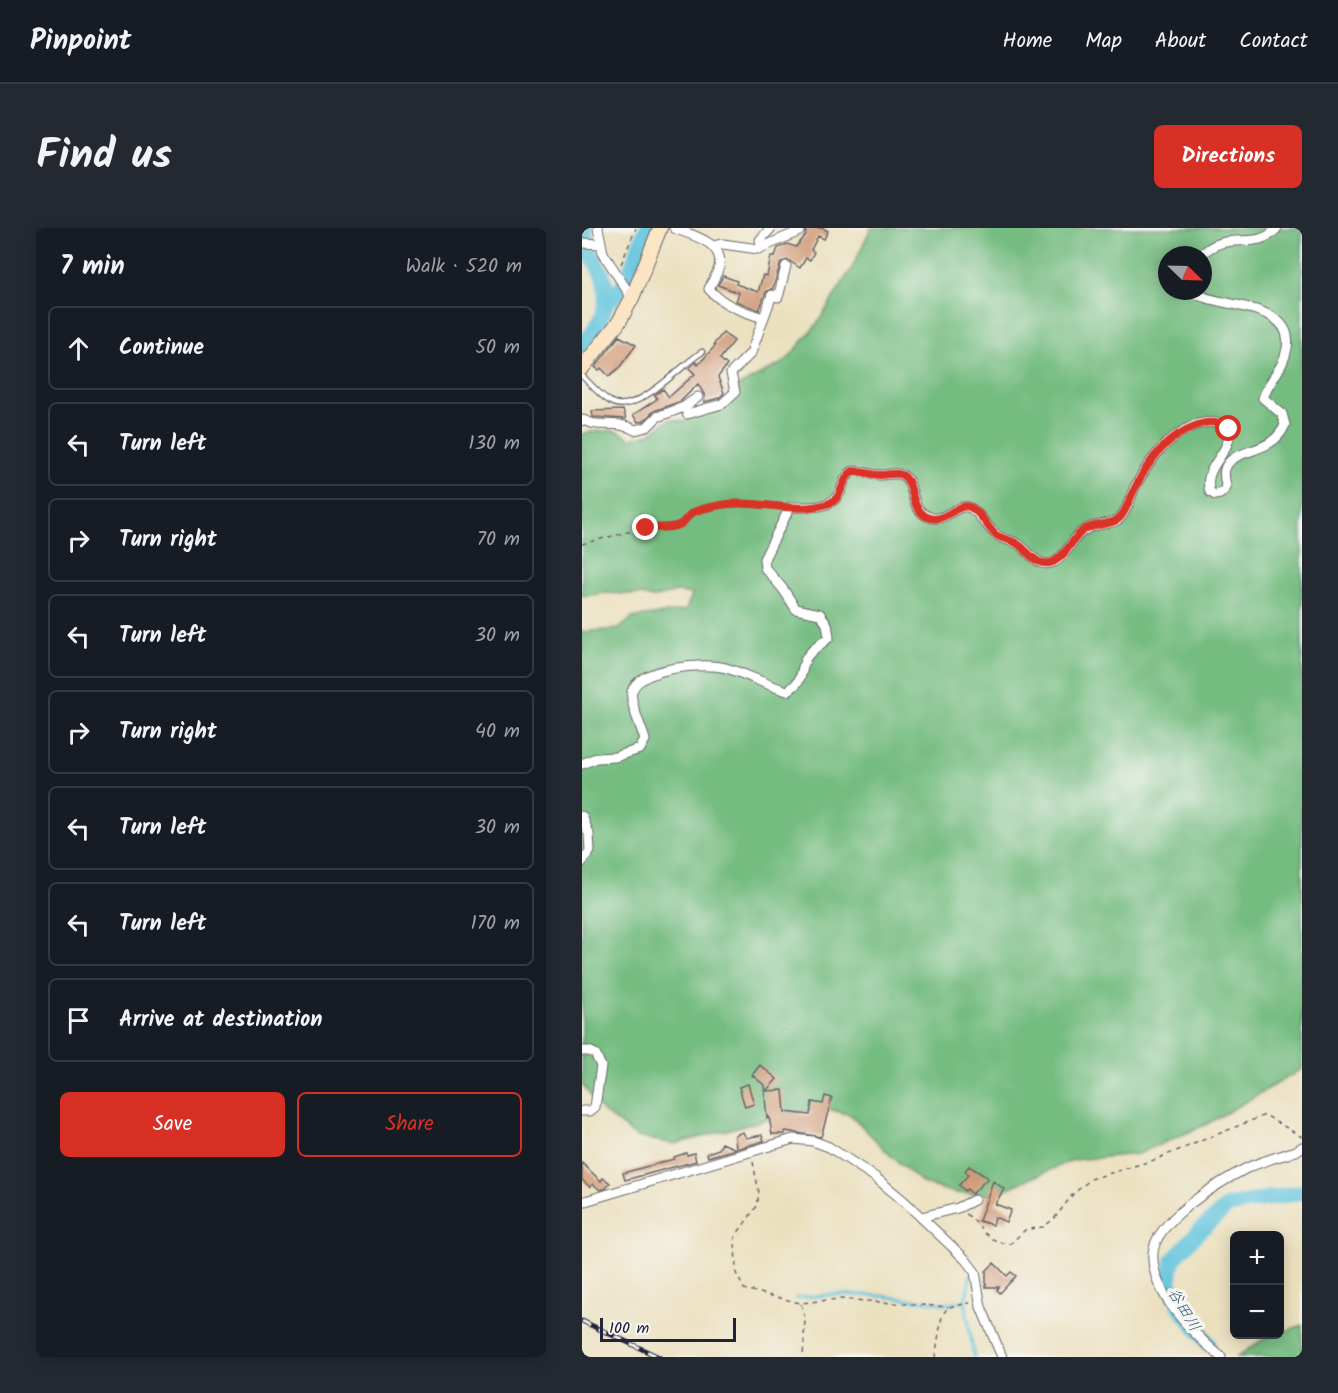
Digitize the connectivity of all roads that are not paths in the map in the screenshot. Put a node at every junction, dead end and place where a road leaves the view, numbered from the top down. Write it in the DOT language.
graph roads {
  1 [pos="598,228"];
  2 [pos="660,228"];
  3 [pos="674,228"];
  4 [pos="771,228"];
  5 [pos="788,228"];
  6 [pos="1276,228"];
  7 [pos="800,231"];
  8 [pos="784,238"];
  9 [pos="582,243"];
  10 [pos="601,244"];
  11 [pos="714,246"];
  12 [pos="1209,246"];
  13 [pos="762,247"];
  14 [pos="786,266"];
  15 [pos="631,296"];
  16 [pos="1212,299"];
  17 [pos="763,318"];
  18 [pos="702,352"];
  19 [pos="582,368"];
  20 [pos="582,376"];
  21 [pos="698,397"];
  22 [pos="687,414"];
  23 [pos="582,420"];
  24 [pos="582,764"];
  25 [pos="582,816"];
  26 [pos="582,862"];
  27 [pos="582,1051"];
  28 [pos="582,1111"];
  29 [pos="1302,1148"];
  30 [pos="974,1200"];
  31 [pos="582,1202"];
  32 [pos="921,1218"];
  33 [pos="1002,1357"];
  34 [pos="1221,1357"];
  1 -- 10 [label="street"];
  2 -- 15 [label="main road"];
  3 -- 11 [label="street"];
  4 -- 13 [label="street"];
  5 -- 8 [label="lane"];
  6 -- 12 [label="street"];
  7 -- 8 [label="street"];
  8 -- 13 [label="street"];
  9 -- 10 [label="street"];
  10 -- 15 [label="street"];
  11 -- 13 [label="street"];
  11 -- 17 [label="street"];
  14 -- 17 [label="street"];
  15 -- 19 [label="main road"];
  16 -- 24 [label="street"];
  17 -- 22 [label="street"];
  18 -- 20 [label="lane"];
  21 -- 23 [label="street"];
  25 -- 26 [label="street"];
  27 -- 28 [label="street"];
  29 -- 34 [label="street"];
  30 -- 32 [label="street"];
  31 -- 32 [label="street"];
  32 -- 33 [label="street"];
}
